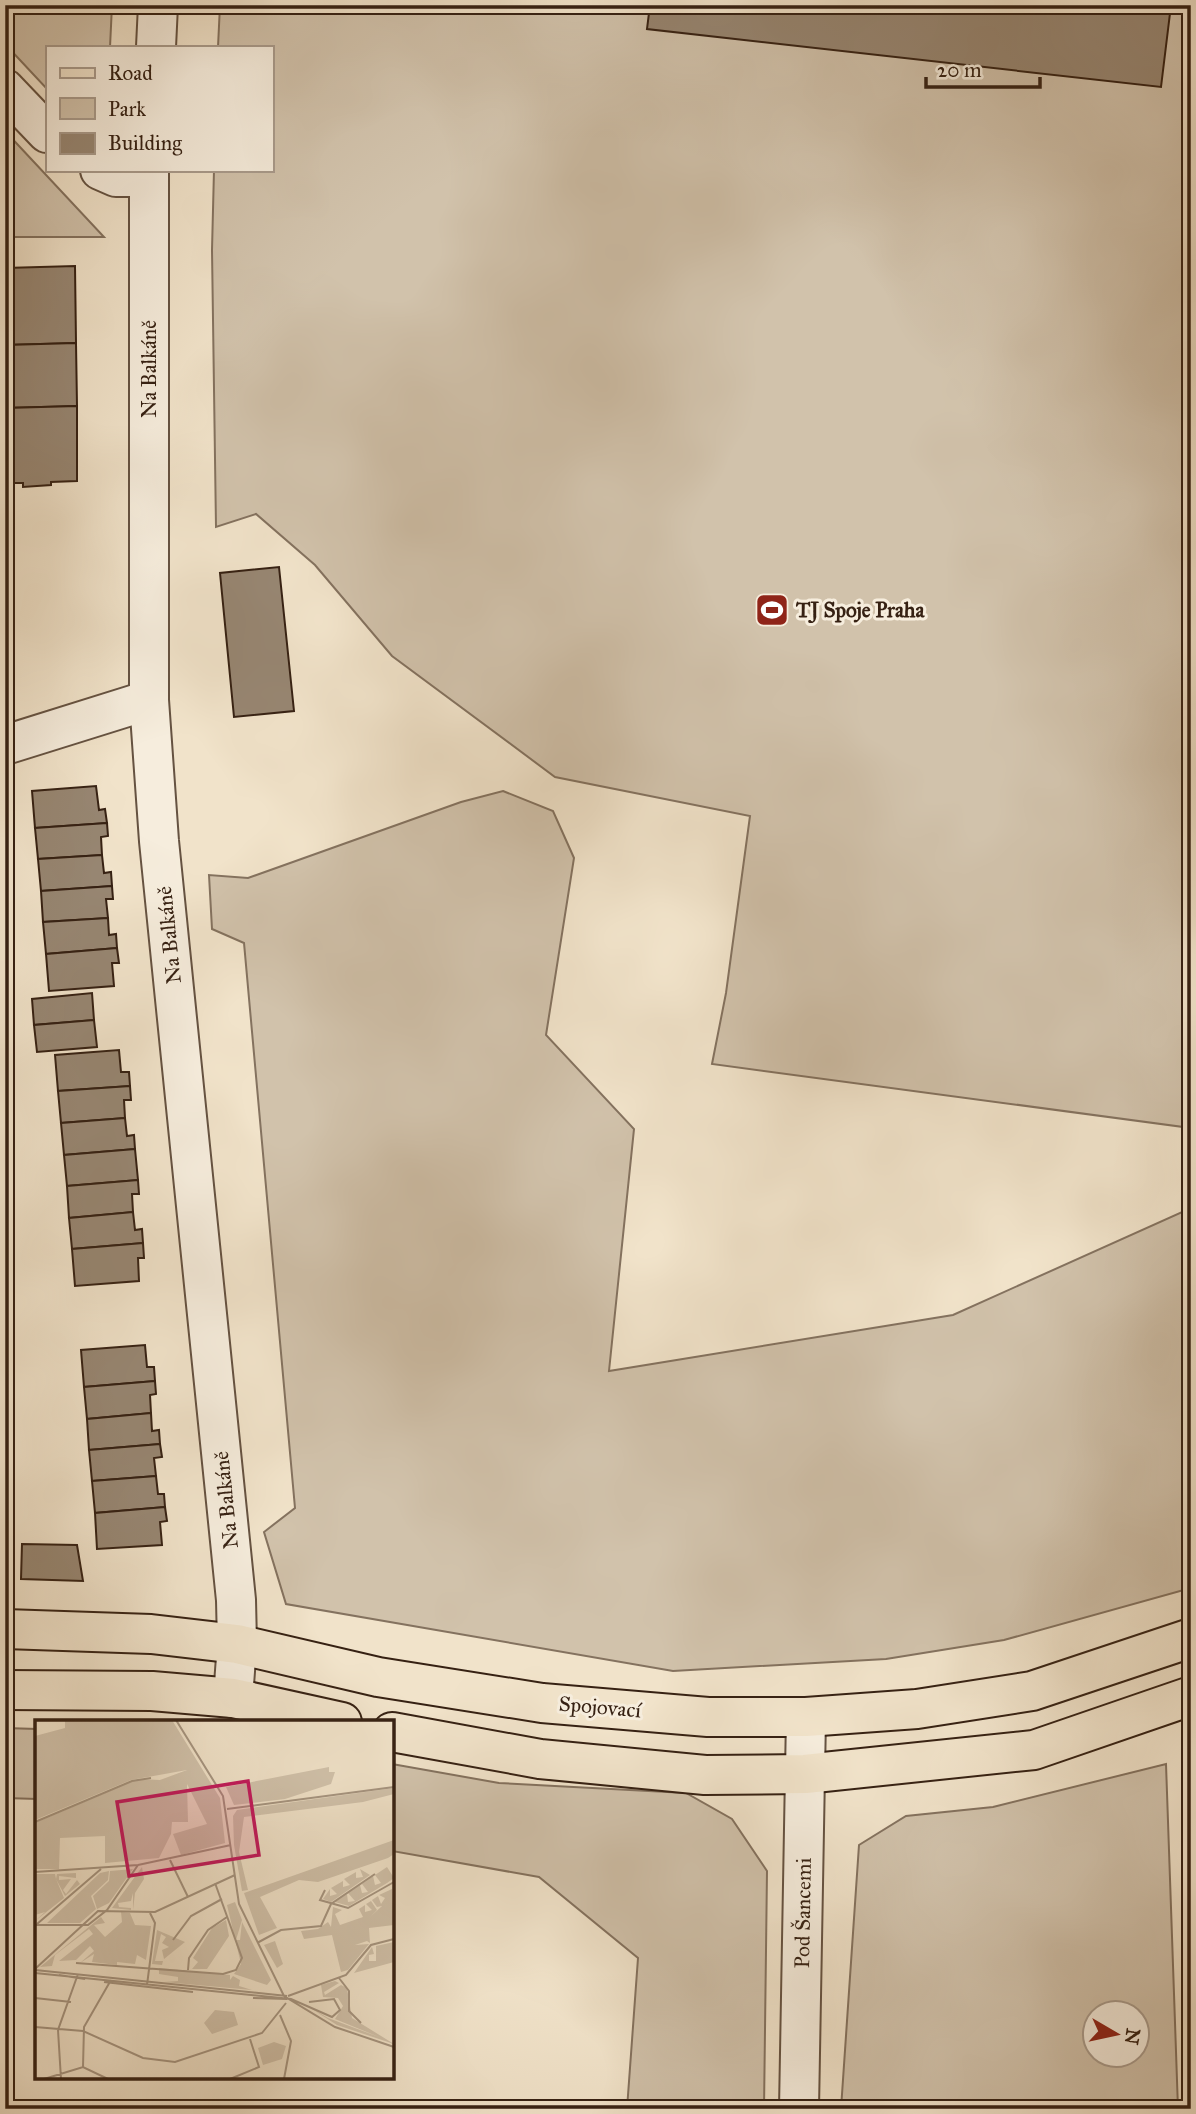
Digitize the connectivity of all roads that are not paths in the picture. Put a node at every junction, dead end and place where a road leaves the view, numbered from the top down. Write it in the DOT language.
graph roads {
  1 [pos="158,5"];
  2 [pos="156,46"];
  3 [pos="5,89"];
  4 [pos="46,132"];
  5 [pos="105,172"];
  6 [pos="149,174"];
  7 [pos="149,700"];
  8 [pos="5,745"];
  9 [pos="5,1629"];
  10 [pos="1191,1638"];
  11 [pos="237,1644"];
  12 [pos="5,1690"];
  13 [pos="1191,1696"];
  14 [pos="233,1699"];
  15 [pos="806,1717"];
  16 [pos="333,1720"];
  17 [pos="394,1732"];
  18 [pos="805,1774"];
  19 [pos="799,2109"];
  1 -- 2 [label="street"];
  3 -- 4 [label="street"];
  5 -- 6 [label="street"];
  6 -- 7 [label="street, Na Balkáně"];
  7 -- 8 [label="street"];
  7 -- 11 [label="street, Na Balkáně"];
  9 -- 11 [label="main road, Spojovací"];
  10 -- 15 [label="main road, Spojovací"];
  11 -- 14 [label="street, Na Balkáně"];
  11 -- 15 [label="main road, Spojovací"];
  12 -- 14 [label="main road"];
  13 -- 18 [label="main road"];
  14 -- 16 [label="main road"];
  15 -- 18 [label="street, Pod Šancemi"];
  17 -- 18 [label="main road"];
  18 -- 19 [label="street, Pod Šancemi"];
}
